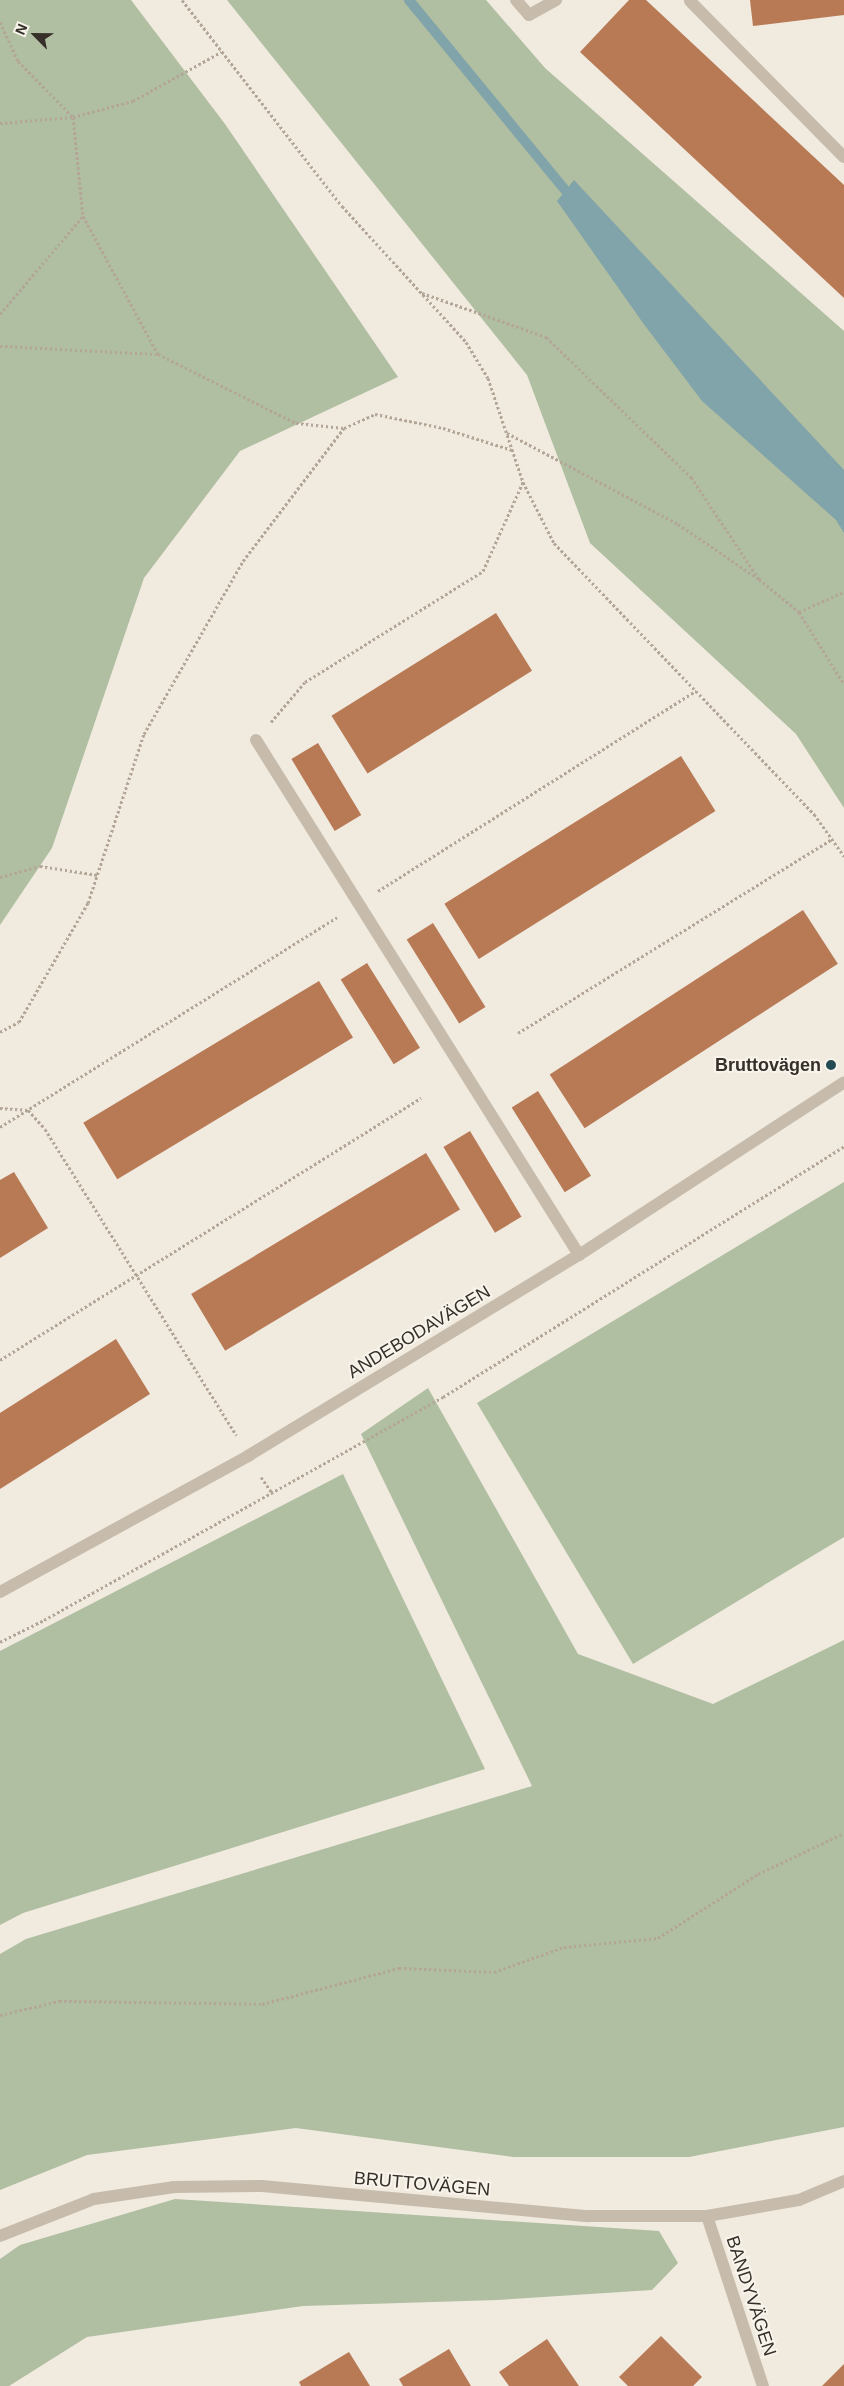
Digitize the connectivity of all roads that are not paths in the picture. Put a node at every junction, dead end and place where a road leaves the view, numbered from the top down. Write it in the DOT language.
graph roads {
  1 [pos="516,0"];
  2 [pos="556,0"];
  3 [pos="690,1"];
  4 [pos="844,157"];
  5 [pos="256,740"];
  6 [pos="844,1082"];
  7 [pos="579,1255"];
  8 [pos="0,1592"];
  9 [pos="844,2181"];
  10 [pos="707,2216"];
  11 [pos="0,2236"];
  12 [pos="763,2386"];
  1 -- 2 [label="street"];
  3 -- 4 [label="street"];
  5 -- 7 [label="street"];
  6 -- 7 [label="street, ANDEBODAVÄGEN"];
  7 -- 8 [label="street, ANDEBODAVÄGEN"];
  9 -- 10 [label="street, BRUTTOVÄGEN"];
  10 -- 11 [label="street, BRUTTOVÄGEN"];
  10 -- 12 [label="street, BANDYVÄGEN"];
}
